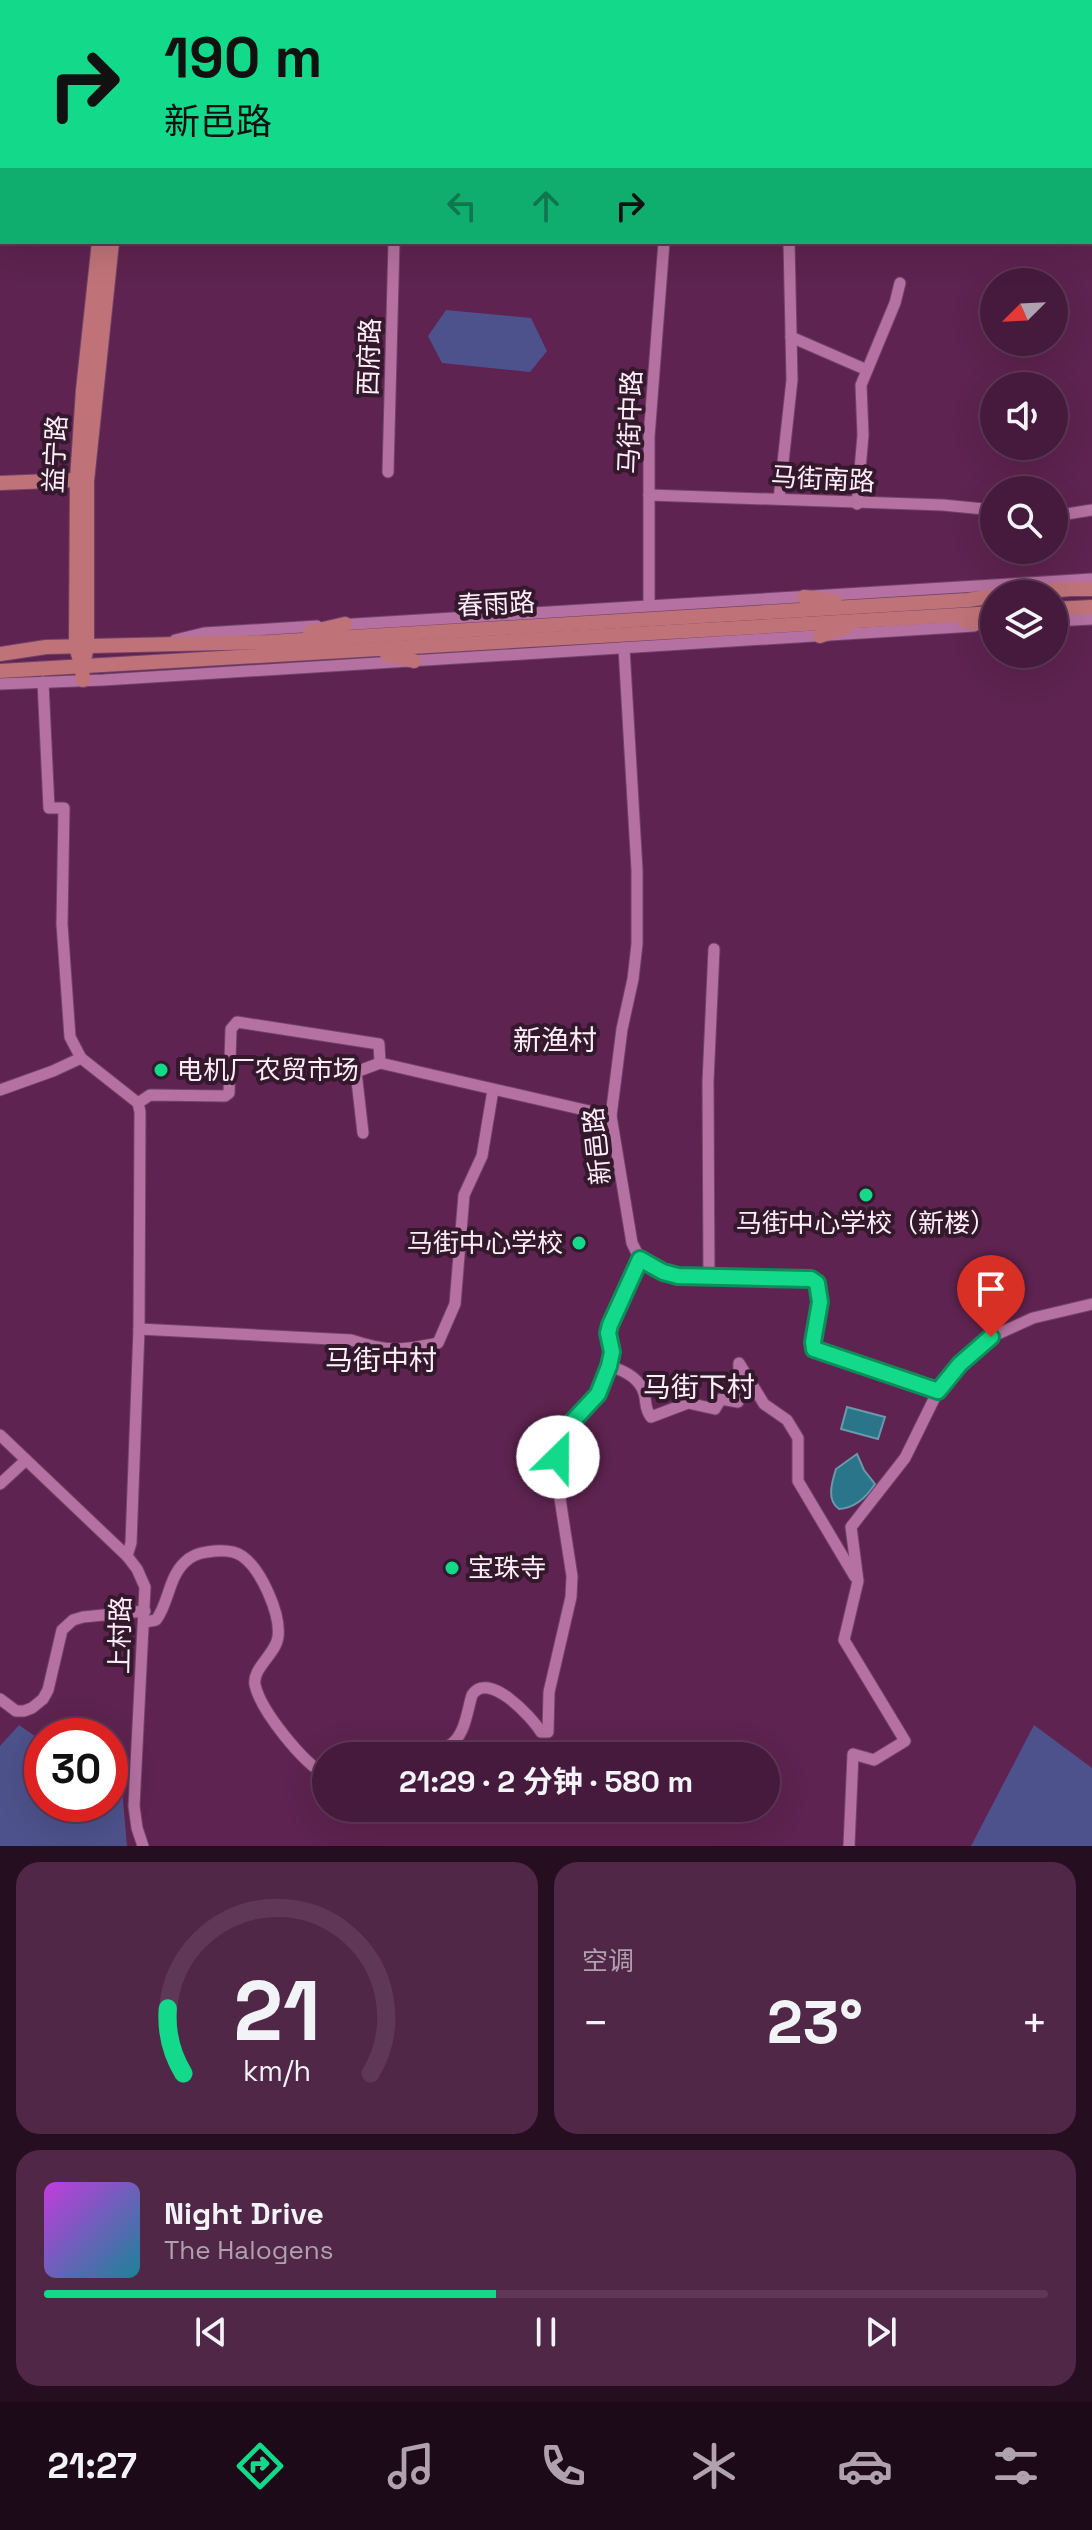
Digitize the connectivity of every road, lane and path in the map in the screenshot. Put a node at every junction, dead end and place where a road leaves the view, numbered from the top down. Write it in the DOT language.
graph roads {
  1 [pos="99,244"];
  2 [pos="112,244"];
  3 [pos="394,244"];
  4 [pos="664,244"];
  5 [pos="789,244"];
  6 [pos="900,283"];
  7 [pos="791,337"];
  8 [pos="867,370"];
  9 [pos="388,472"];
  10 [pos="77,480"];
  11 [pos="0,483"];
  12 [pos="649,495"];
  13 [pos="779,499"];
  14 [pos="857,504"];
  15 [pos="980,509"];
  16 [pos="1092,510"];
  17 [pos="1068,514"];
  18 [pos="1085,579"];
  19 [pos="1092,589"];
  20 [pos="1068,590"];
  21 [pos="804,597"];
  22 [pos="980,598"];
  23 [pos="649,605"];
  24 [pos="1092,607"];
  25 [pos="1068,608"];
  26 [pos="865,613"];
  27 [pos="1092,619"];
  28 [pos="980,620"];
  29 [pos="1068,620"];
  30 [pos="980,622"];
  31 [pos="345,624"];
  32 [pos="820,636"];
  33 [pos="269,642"];
  34 [pos="159,644"];
  35 [pos="0,646"];
  36 [pos="46,647"];
  37 [pos="81,647"];
  38 [pos="624,648"];
  39 [pos="367,651"];
  40 [pos="0,654"];
  41 [pos="414,661"];
  42 [pos="0,671"];
  43 [pos="83,674"];
  44 [pos="43,682"];
  45 [pos="0,684"];
  46 [pos="714,949"];
  47 [pos="81,1058"];
  48 [pos="380,1063"];
  49 [pos="0,1090"];
  50 [pos="493,1090"];
  51 [pos="138,1103"];
  52 [pos="611,1116"];
  53 [pos="363,1133"];
  54 [pos="640,1259"];
  55 [pos="709,1277"];
  56 [pos="1092,1304"];
  57 [pos="139,1329"];
  58 [pos="609,1366"];
  59 [pos="938,1391"];
  60 [pos="0,1435"];
  61 [pos="26,1460"];
  62 [pos="0,1484"];
  63 [pos="127,1556"];
  64 [pos="858,1581"];
  65 [pos="145,1617"];
  66 [pos="0,1699"];
  67 [pos="454,1742"];
  68 [pos="312,1764"];
  69 [pos="143,1846"];
  70 [pos="849,1846"];
  1 -- 10 [label="main road, 益宁路"];
  2 -- 37 [label="main road, 益宁路"];
  3 -- 9 [label="street, 西府路"];
  4 -- 12 [label="street, 马街中路"];
  5 -- 7 [label="street"];
  6 -- 8 [label="street"];
  7 -- 8 [label="street"];
  7 -- 13 [label="street"];
  8 -- 14 [label="street"];
  10 -- 11 [label="main road"];
  10 -- 37 [label="main road, 益宁路"];
  12 -- 13 [label="street, 马街南路"];
  12 -- 23 [label="street, 马街中路"];
  13 -- 14 [label="street, 马街南路"];
  14 -- 15 [label="street, 马街南路"];
  16 -- 17 [label="street"];
  18 -- 21 [label="street"];
  19 -- 20 [label="main road"];
  21 -- 23 [label="street"];
  21 -- 26 [label="main road"];
  22 -- 26 [label="main road, 春雨路"];
  23 -- 31 [label="street"];
  24 -- 25 [label="main road"];
  26 -- 28 [label="main road, 春雨路"];
  26 -- 32 [label="main road"];
  26 -- 33 [label="main road, 春雨路"];
  26 -- 39 [label="main road, 春雨路"];
  27 -- 29 [label="street"];
  30 -- 32 [label="street"];
  31 -- 33 [label="main road"];
  31 -- 34 [label="street"];
  32 -- 38 [label="street"];
  33 -- 34 [label="main road, 春雨路"];
  34 -- 37 [label="main road, 春雨路"];
  35 -- 36 [label="street"];
  36 -- 37 [label="main road, 春雨路"];
  36 -- 40 [label="main road, 春雨路"];
  37 -- 43 [label="main road, 益宁路"];
  38 -- 41 [label="street"];
  38 -- 52 [label="street, 新邑路"];
  39 -- 41 [label="main road"];
  39 -- 43 [label="main road, 春雨路"];
  41 -- 43 [label="street"];
  42 -- 43 [label="main road, 春雨路"];
  43 -- 44 [label="street"];
  44 -- 45 [label="street"];
  44 -- 47 [label="street"];
  46 -- 55 [label="street"];
  47 -- 49 [label="street"];
  47 -- 51 [label="street"];
  48 -- 50 [label="street"];
  48 -- 51 [label="street"];
  48 -- 53 [label="street"];
  50 -- 52 [label="street"];
  50 -- 57 [label="street"];
  51 -- 57 [label="street"];
  52 -- 54 [label="street, 新邑路"];
  54 -- 55 [label="street"];
  54 -- 58 [label="street"];
  55 -- 59 [label="street"];
  56 -- 59 [label="street"];
  57 -- 63 [label="street"];
  58 -- 64 [label="street"];
  58 -- 67 [label="street"];
  59 -- 64 [label="street"];
  60 -- 61 [label="street, 上村路"];
  61 -- 62 [label="street"];
  61 -- 63 [label="street, 上村路"];
  63 -- 65 [label="street, 上村路"];
  64 -- 70 [label="street"];
  65 -- 66 [label="street"];
  65 -- 68 [label="street"];
  65 -- 69 [label="street, 上村路"];
}
